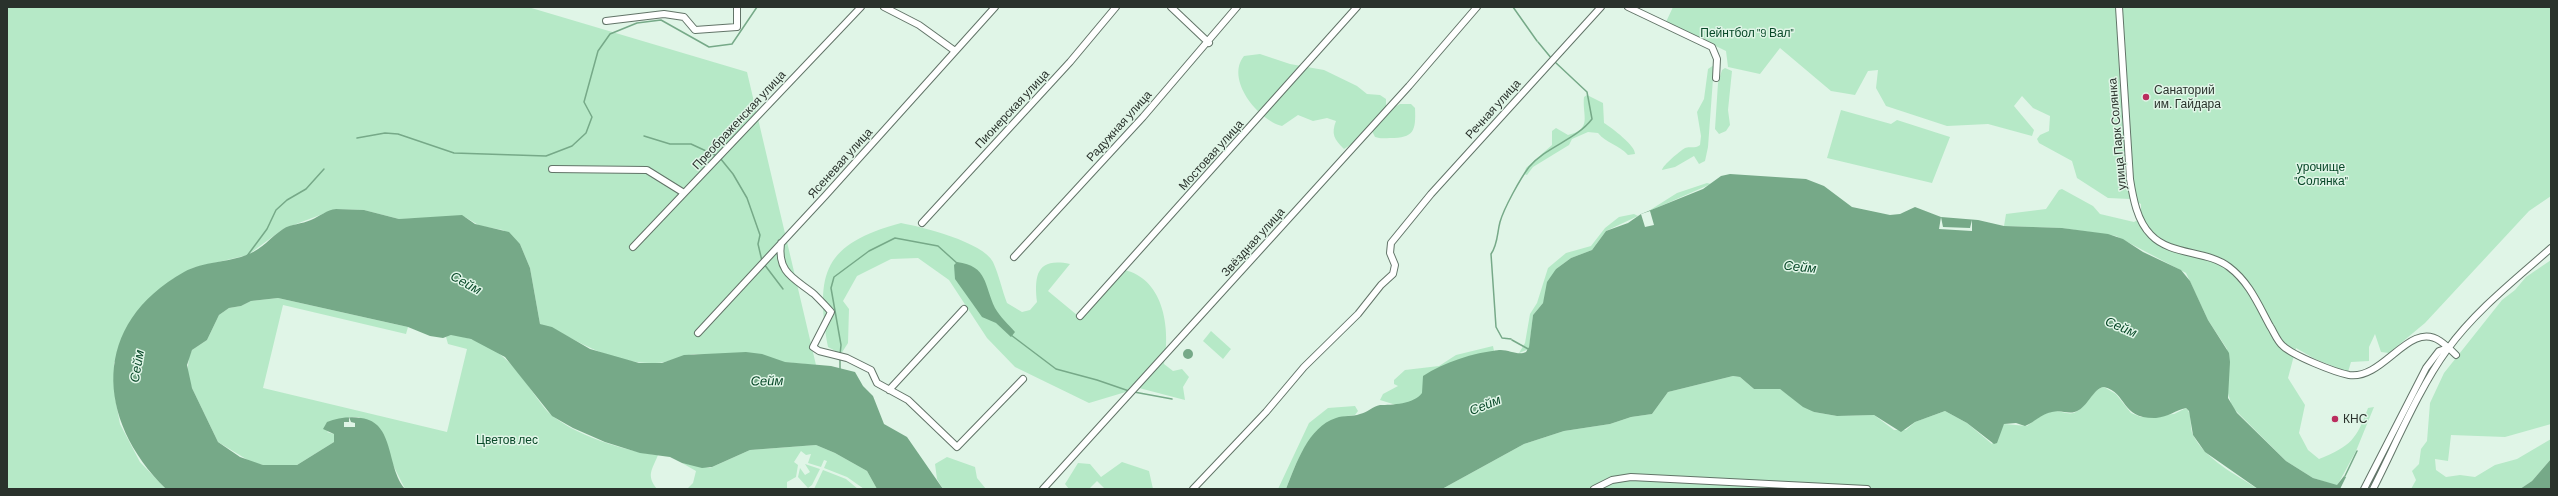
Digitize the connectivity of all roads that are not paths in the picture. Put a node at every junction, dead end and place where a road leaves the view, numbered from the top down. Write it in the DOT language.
graph roads {
  1 [pos="737,7"];
  2 [pos="861,7"];
  3 [pos="884,7"];
  4 [pos="995,7"];
  5 [pos="1116,7"];
  6 [pos="1171,7"];
  7 [pos="1237,7"];
  8 [pos="1357,7"];
  9 [pos="1476,7"];
  10 [pos="1601,7"];
  11 [pos="1628,7"];
  12 [pos="2119,7"];
  13 [pos="606,21"];
  14 [pos="1208,42"];
  15 [pos="955,51"];
  16 [pos="1716,78"];
  17 [pos="552,169"];
  18 [pos="684,193"];
  19 [pos="922,223"];
  20 [pos="781,243"];
  21 [pos="633,247"];
  22 [pos="2551,248"];
  23 [pos="1014,257"];
  24 [pos="964,309"];
  25 [pos="1080,316"];
  26 [pos="698,332"];
  27 [pos="2448,348"];
  28 [pos="2456,355"];
  29 [pos="1023,379"];
  30 [pos="889,390"];
  31 [pos="2374,487"];
  32 [pos="1043,489"];
  33 [pos="1193,489"];
  34 [pos="1594,489"];
  35 [pos="1866,489"];
  36 [pos="2364,489"];
  1 -- 13 [label="street"];
  2 -- 18 [label="street, Преображенская улица"];
  3 -- 15 [label="street"];
  4 -- 15 [label="street, Ясеневая улица"];
  5 -- 19 [label="street, Пионерская улица"];
  6 -- 14 [label="street"];
  7 -- 14 [label="street, Радужная улица"];
  8 -- 25 [label="street, Мостовая улица"];
  9 -- 32 [label="street, Звёздная улица"];
  10 -- 33 [label="street, Речная улица"];
  11 -- 16 [label="street"];
  12 -- 27 [label="street, улица Парк Солянка"];
  14 -- 23 [label="street, Радужная улица"];
  15 -- 20 [label="street, Ясеневая улица"];
  17 -- 18 [label="street"];
  18 -- 21 [label="street, Преображенская улица"];
  20 -- 26 [label="street, Ясеневая улица"];
  20 -- 30 [label="street"];
  22 -- 27 [label="street"];
  24 -- 30 [label="street"];
  27 -- 28 [label="street, улица Парк Солянка"];
  27 -- 31 [label="street"];
  27 -- 36 [label="street"];
  29 -- 30 [label="street"];
  34 -- 35 [label="street"];
}
